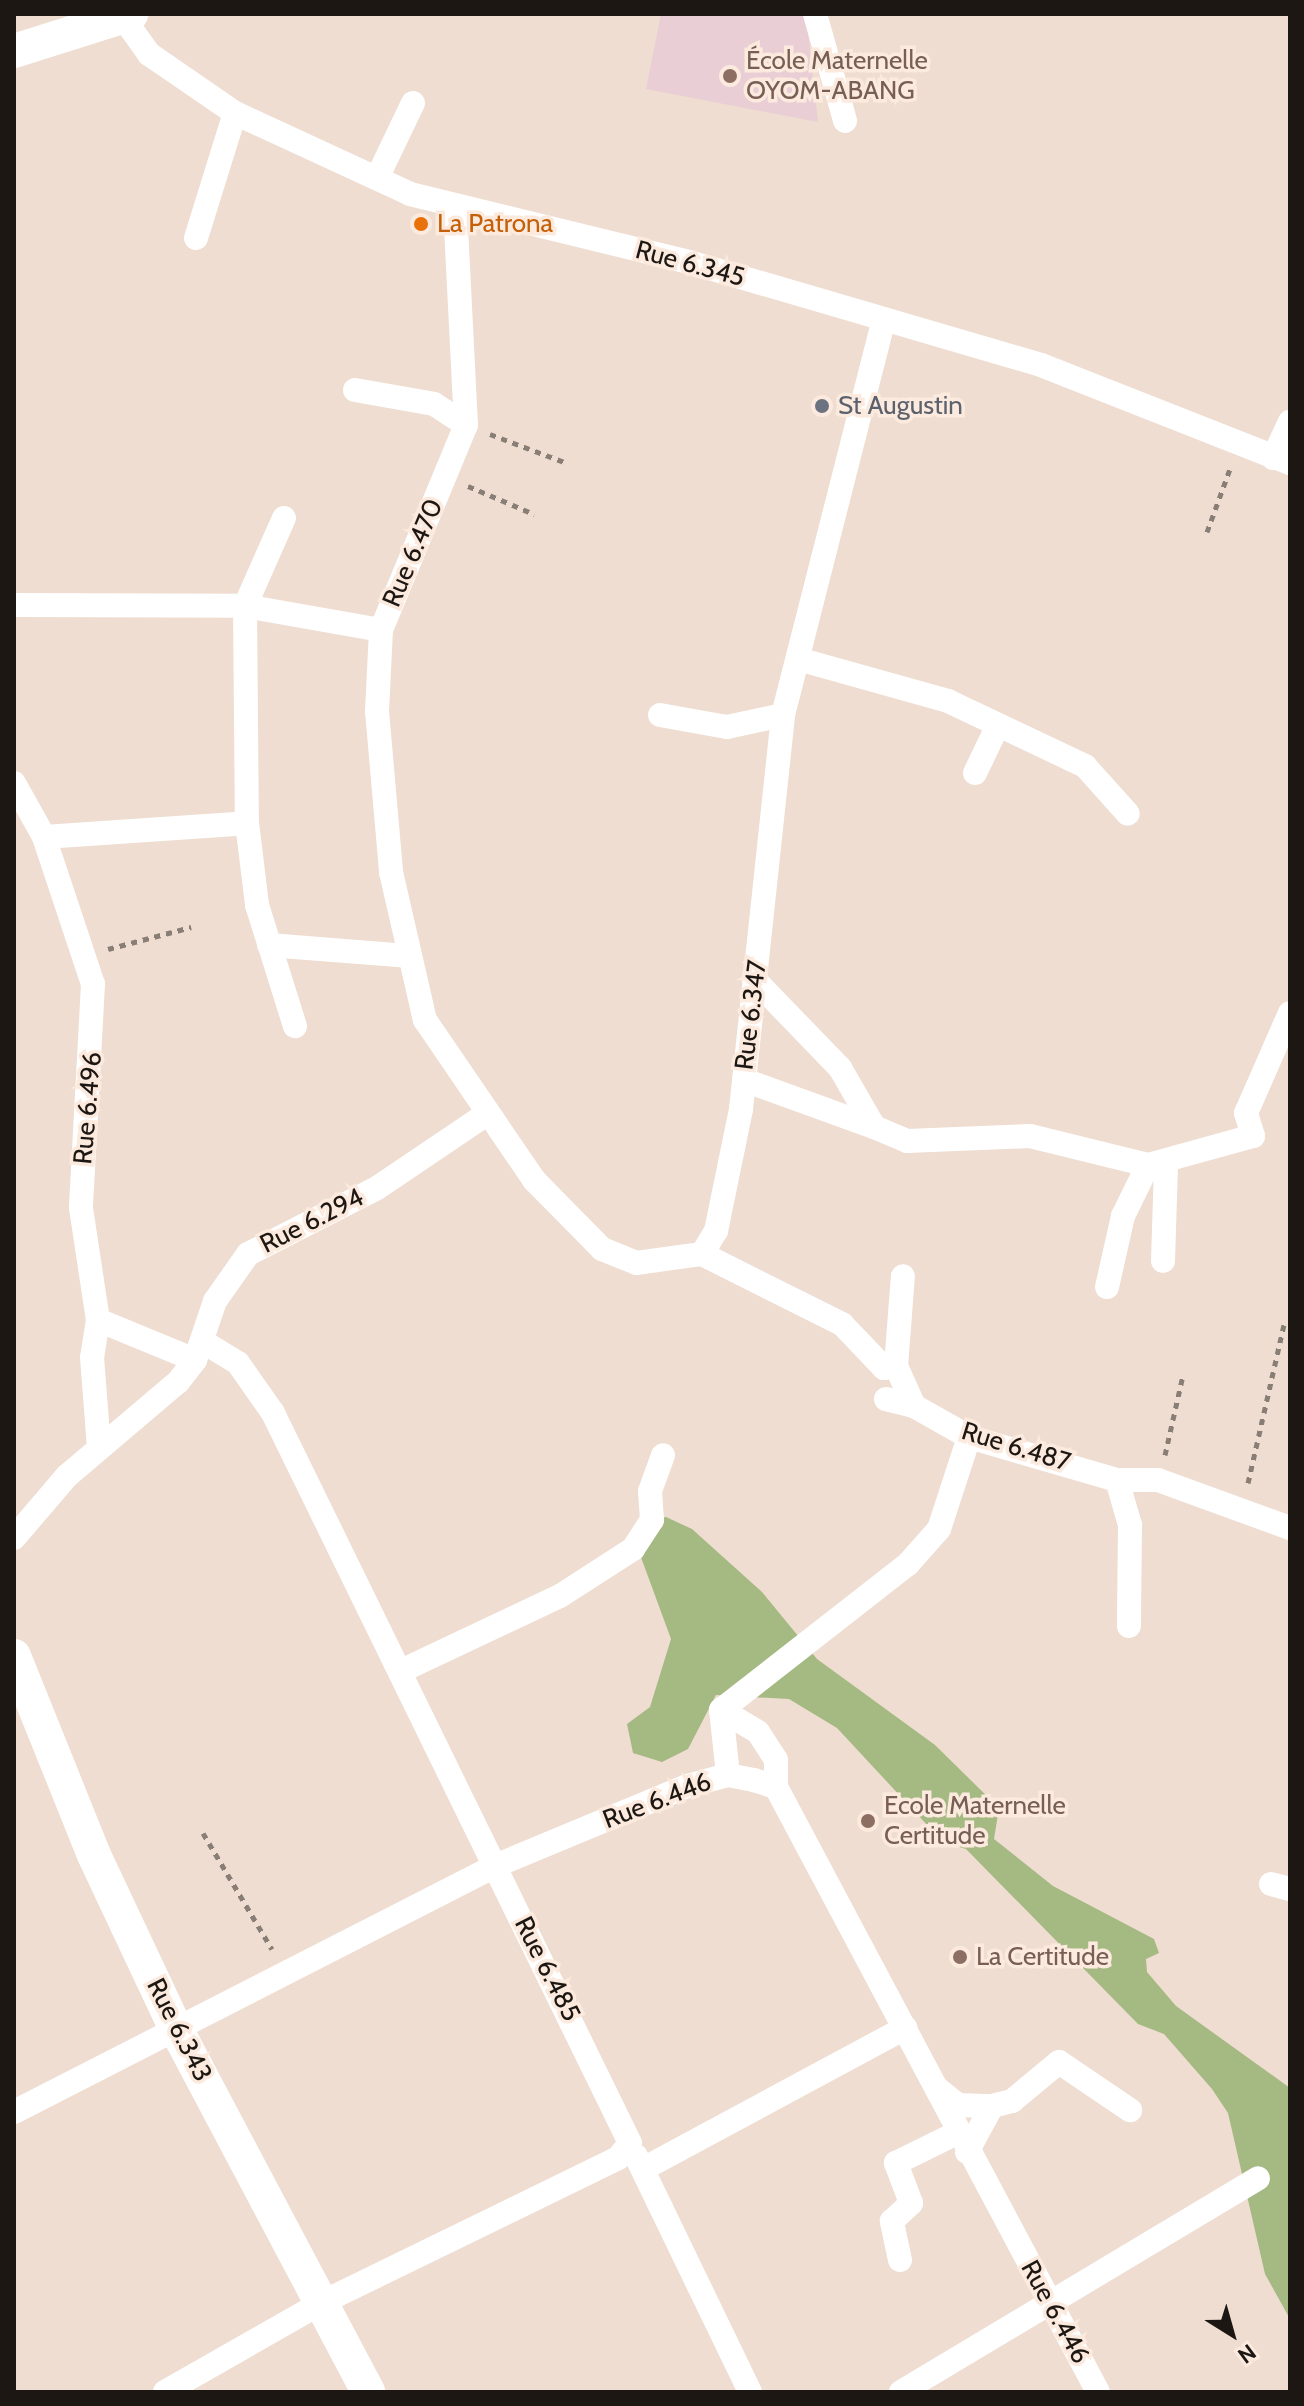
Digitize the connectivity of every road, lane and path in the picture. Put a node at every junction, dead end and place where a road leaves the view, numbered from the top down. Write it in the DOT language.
graph roads {
  1 [pos="815,14"];
  2 [pos="126,15"];
  3 [pos="14,51"];
  4 [pos="413,103"];
  5 [pos="235,113"];
  6 [pos="845,121"];
  7 [pos="378,176"];
  8 [pos="455,207"];
  9 [pos="196,238"];
  10 [pos="883,323"];
  11 [pos="355,390"];
  12 [pos="1290,422"];
  13 [pos="466,425"];
  14 [pos="1234,445"];
  15 [pos="1281,460"];
  16 [pos="564,462"];
  17 [pos="445,476"];
  18 [pos="534,514"];
  19 [pos="284,518"];
  20 [pos="1207,532"];
  21 [pos="14,605"];
  22 [pos="245,606"];
  23 [pos="381,630"];
  24 [pos="798,659"];
  25 [pos="660,715"];
  26 [pos="783,715"];
  27 [pos="997,727"];
  28 [pos="975,773"];
  29 [pos="14,783"];
  30 [pos="1128,814"];
  31 [pos="247,823"];
  32 [pos="44,837"];
  33 [pos="191,927"];
  34 [pos="269,945"];
  35 [pos="87,955"];
  36 [pos="408,956"];
  37 [pos="754,979"];
  38 [pos="1290,1013"];
  39 [pos="295,1026"];
  40 [pos="744,1080"];
  41 [pos="488,1113"];
  42 [pos="874,1127"];
  43 [pos="1157,1164"];
  44 [pos="702,1254"];
  45 [pos="1163,1261"];
  46 [pos="903,1276"];
  47 [pos="1107,1287"];
  48 [pos="98,1320"];
  49 [pos="1284,1324"];
  50 [pos="198,1350"];
  51 [pos="896,1366"];
  52 [pos="1183,1375"];
  53 [pos="886,1399"];
  54 [pos="914,1406"];
  55 [pos="969,1437"];
  56 [pos="99,1447"];
  57 [pos="663,1455"];
  58 [pos="1164,1458"];
  59 [pos="1117,1480"];
  60 [pos="1240,1512"];
  61 [pos="1290,1528"];
  62 [pos="14,1538"];
  63 [pos="1129,1626"];
  64 [pos="14,1656"];
  65 [pos="401,1671"];
  66 [pos="721,1710"];
  67 [pos="758,1732"];
  68 [pos="728,1775"];
  69 [pos="776,1787"];
  70 [pos="203,1833"];
  71 [pos="495,1866"];
  72 [pos="286,1970"];
  73 [pos="174,2025"];
  74 [pos="905,2028"];
  75 [pos="936,2087"];
  76 [pos="992,2106"];
  77 [pos="1130,2110"];
  78 [pos="14,2112"];
  79 [pos="963,2142"];
  80 [pos="630,2143"];
  81 [pos="643,2169"];
  82 [pos="1258,2178"];
  83 [pos="900,2260"];
  84 [pos="321,2303"];
  85 [pos="1051,2304"];
  86 [pos="165,2392"];
  87 [pos="368,2392"];
  88 [pos="750,2392"];
  89 [pos="901,2392"];
  90 [pos="1098,2392"];
  1 -- 6 [label="street"];
  2 -- 3 [label="street"];
  2 -- 5 [label="street, Rue 6.345"];
  4 -- 7 [label="street"];
  5 -- 7 [label="street, Rue 6.345"];
  5 -- 9 [label="street"];
  7 -- 8 [label="street, Rue 6.345"];
  8 -- 10 [label="street, Rue 6.345"];
  8 -- 13 [label="street, Rue 6.470"];
  10 -- 14 [label="street, Rue 6.345"];
  10 -- 24 [label="street, Rue 6.347"];
  11 -- 13 [label="street"];
  12 -- 15 [label="street"];
  13 -- 16 [label="path"];
  13 -- 17 [label="street, Rue 6.470"];
  14 -- 15 [label="street, Rue 6.345"];
  14 -- 20 [label="path"];
  17 -- 18 [label="path"];
  17 -- 23 [label="street, Rue 6.470"];
  19 -- 22 [label="street"];
  21 -- 22 [label="street, Rue 6.470"];
  22 -- 23 [label="street, Rue 6.470"];
  22 -- 31 [label="street"];
  23 -- 36 [label="street"];
  24 -- 26 [label="street, Rue 6.347"];
  24 -- 27 [label="street"];
  25 -- 26 [label="street"];
  26 -- 37 [label="street, Rue 6.347"];
  27 -- 28 [label="street"];
  27 -- 30 [label="street"];
  29 -- 32 [label="street, Rue 6.496"];
  31 -- 32 [label="street"];
  31 -- 34 [label="street"];
  32 -- 35 [label="street, Rue 6.496"];
  33 -- 35 [label="path"];
  34 -- 36 [label="street"];
  34 -- 39 [label="street"];
  35 -- 48 [label="street, Rue 6.496"];
  36 -- 41 [label="street"];
  37 -- 40 [label="street, Rue 6.347"];
  37 -- 42 [label="street"];
  38 -- 43 [label="street"];
  40 -- 42 [label="street"];
  40 -- 44 [label="street, Rue 6.347"];
  41 -- 44 [label="street"];
  41 -- 50 [label="street, Rue 6.294"];
  42 -- 43 [label="street"];
  43 -- 45 [label="street"];
  43 -- 47 [label="street"];
  44 -- 51 [label="street"];
  46 -- 51 [label="street"];
  48 -- 50 [label="street, Rue 6.485"];
  48 -- 56 [label="street, Rue 6.496"];
  49 -- 60 [label="path"];
  50 -- 56 [label="street, Rue 6.294"];
  50 -- 65 [label="street, Rue 6.485"];
  51 -- 54 [label="street"];
  52 -- 58 [label="path"];
  53 -- 54 [label="street, Rue 6.487"];
  54 -- 55 [label="street, Rue 6.487"];
  55 -- 59 [label="street, Rue 6.487"];
  55 -- 66 [label="street"];
  56 -- 62 [label="street, Rue 6.294"];
  57 -- 65 [label="street"];
  59 -- 60 [label="street, Rue 6.487"];
  59 -- 63 [label="street"];
  60 -- 61 [label="street, Rue 6.487"];
  64 -- 73 [label="street, Rue 6.343"];
  65 -- 71 [label="street, Rue 6.485"];
  66 -- 67 [label="street"];
  66 -- 68 [label="street"];
  67 -- 68 [label="street"];
  67 -- 69 [label="street"];
  68 -- 69 [label="street, Rue 6.446"];
  68 -- 71 [label="street, Rue 6.446"];
  69 -- 74 [label="street, Rue 6.446"];
  70 -- 72 [label="path"];
  71 -- 72 [label="street, Rue 6.446"];
  71 -- 80 [label="street, Rue 6.485"];
  72 -- 73 [label="street, Rue 6.446"];
  73 -- 78 [label="street, Rue 6.446"];
  73 -- 84 [label="street, Rue 6.343"];
  74 -- 75 [label="street, Rue 6.446"];
  74 -- 81 [label="street"];
  75 -- 76 [label="street"];
  75 -- 79 [label="street, Rue 6.446"];
  76 -- 77 [label="street"];
  76 -- 79 [label="street"];
  79 -- 83 [label="street"];
  79 -- 85 [label="street, Rue 6.446"];
  80 -- 81 [label="street, Rue 6.485"];
  80 -- 84 [label="street"];
  81 -- 88 [label="street, Rue 6.485"];
  82 -- 85 [label="street"];
  84 -- 86 [label="street"];
  84 -- 87 [label="street, Rue 6.343"];
  85 -- 89 [label="street"];
  85 -- 90 [label="street, Rue 6.446"];
}
